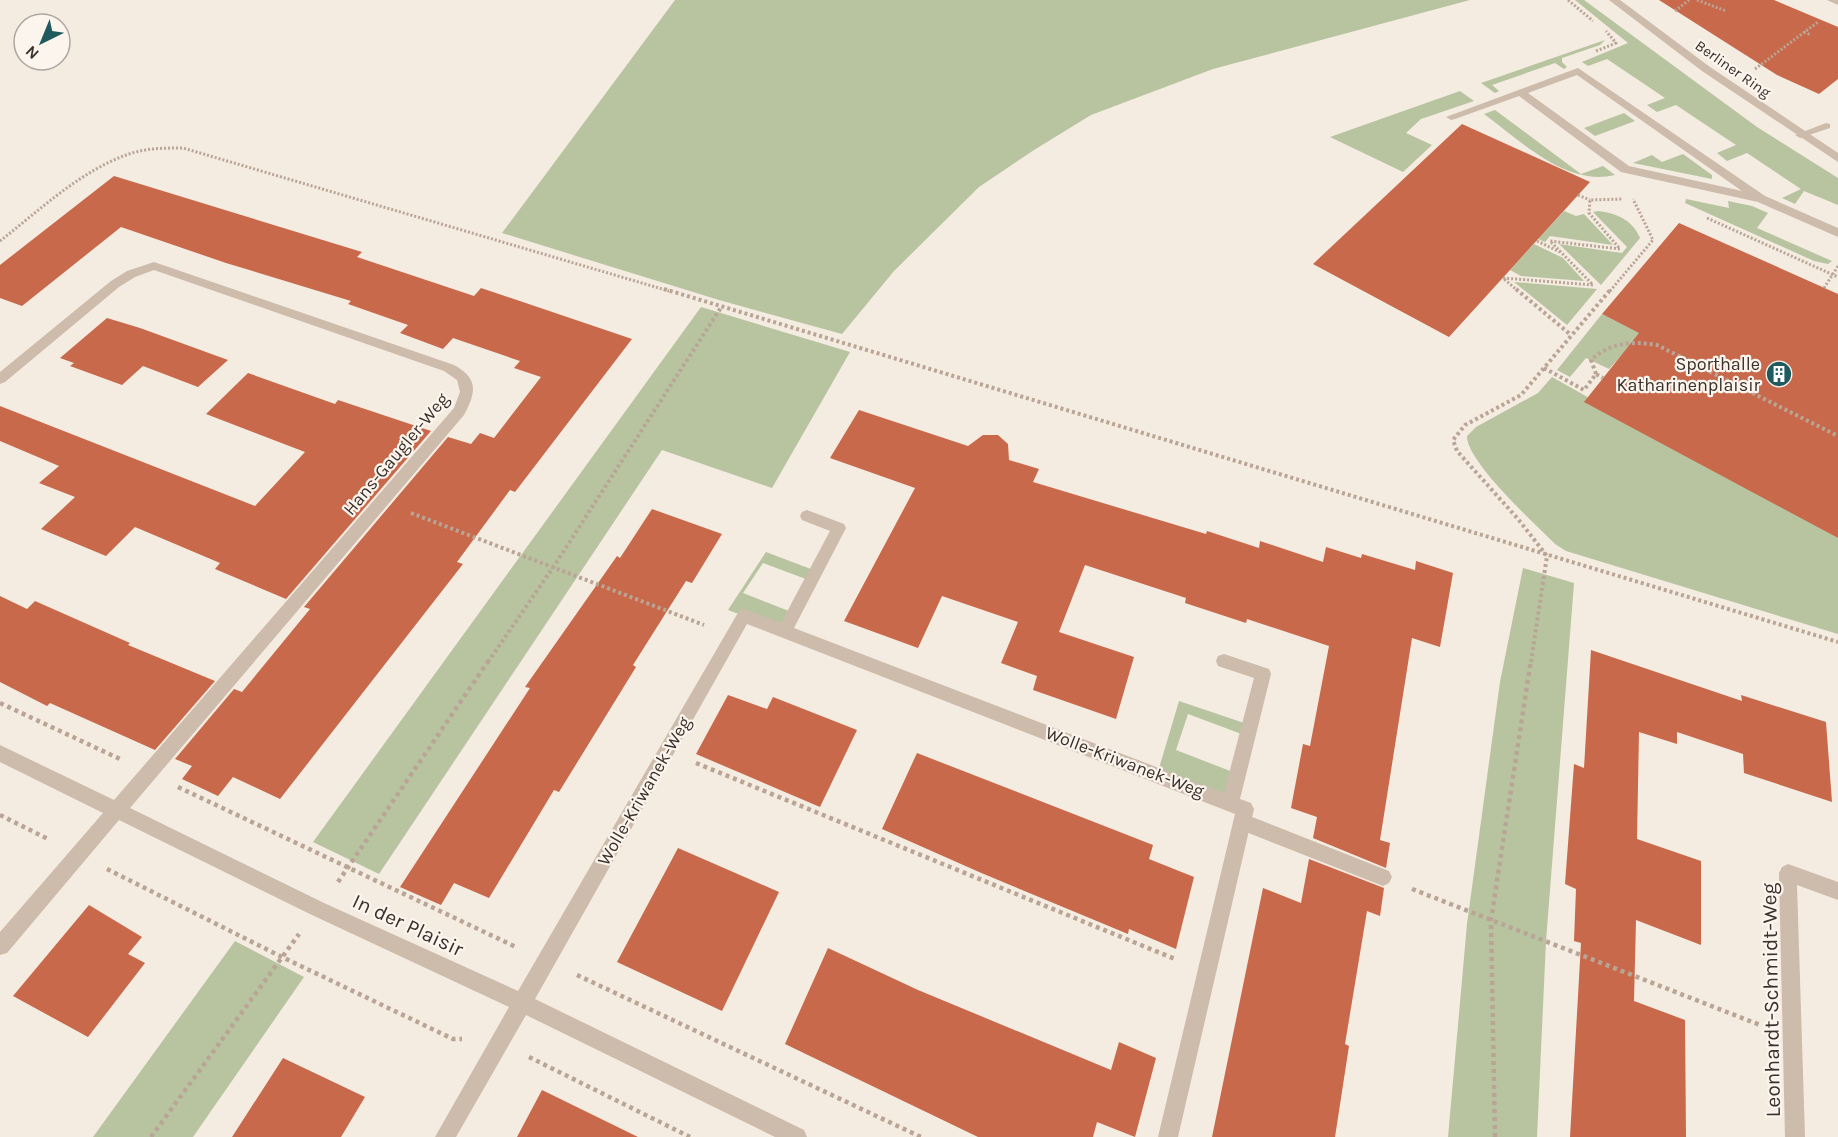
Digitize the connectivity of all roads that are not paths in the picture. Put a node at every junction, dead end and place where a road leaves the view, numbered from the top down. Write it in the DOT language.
graph roads {
  1 [pos="1614,0"];
  2 [pos="1832,0"];
  3 [pos="1838,2"];
  4 [pos="1520,92"];
  5 [pos="1451,117"];
  6 [pos="1826,126"];
  7 [pos="1800,135"];
  8 [pos="1838,158"];
  9 [pos="1761,199"];
  10 [pos="1838,233"];
  11 [pos="0,379"];
  12 [pos="807,516"];
  13 [pos="785,630"];
  14 [pos="1224,661"];
  15 [pos="0,753"];
  16 [pos="1230,803"];
  17 [pos="116,809"];
  18 [pos="1242,822"];
  19 [pos="1383,877"];
  20 [pos="1838,891"];
  21 [pos="0,946"];
  22 [pos="522,1003"];
  23 [pos="445,1137"];
  24 [pos="797,1137"];
  25 [pos="1168,1137"];
  26 [pos="1795,1137"];
  1 -- 7 [label="street, Berliner Ring"];
  2 -- 3 [label="street"];
  4 -- 5 [label="street"];
  4 -- 9 [label="street"];
  4 -- 9 [label="street"];
  6 -- 7 [label="street"];
  7 -- 8 [label="street, Berliner Ring"];
  9 -- 10 [label="street"];
  11 -- 17 [label="street, Hans-Gaugler-Weg"];
  12 -- 13 [label="street"];
  13 -- 16 [label="street, Wolle-Kriwanek-Weg"];
  13 -- 22 [label="street, Wolle-Kriwanek-Weg"];
  14 -- 16 [label="street"];
  15 -- 17 [label="street, In der Plaisir"];
  16 -- 18 [label="street"];
  17 -- 21 [label="street, Hans-Gaugler-Weg"];
  17 -- 22 [label="street, In der Plaisir"];
  18 -- 19 [label="street"];
  18 -- 25 [label="street"];
  20 -- 26 [label="street, Leonhardt-Schmidt-Weg"];
  22 -- 23 [label="street, Wolle-Kriwanek-Weg"];
  22 -- 24 [label="street, In der Plaisir"];
}
